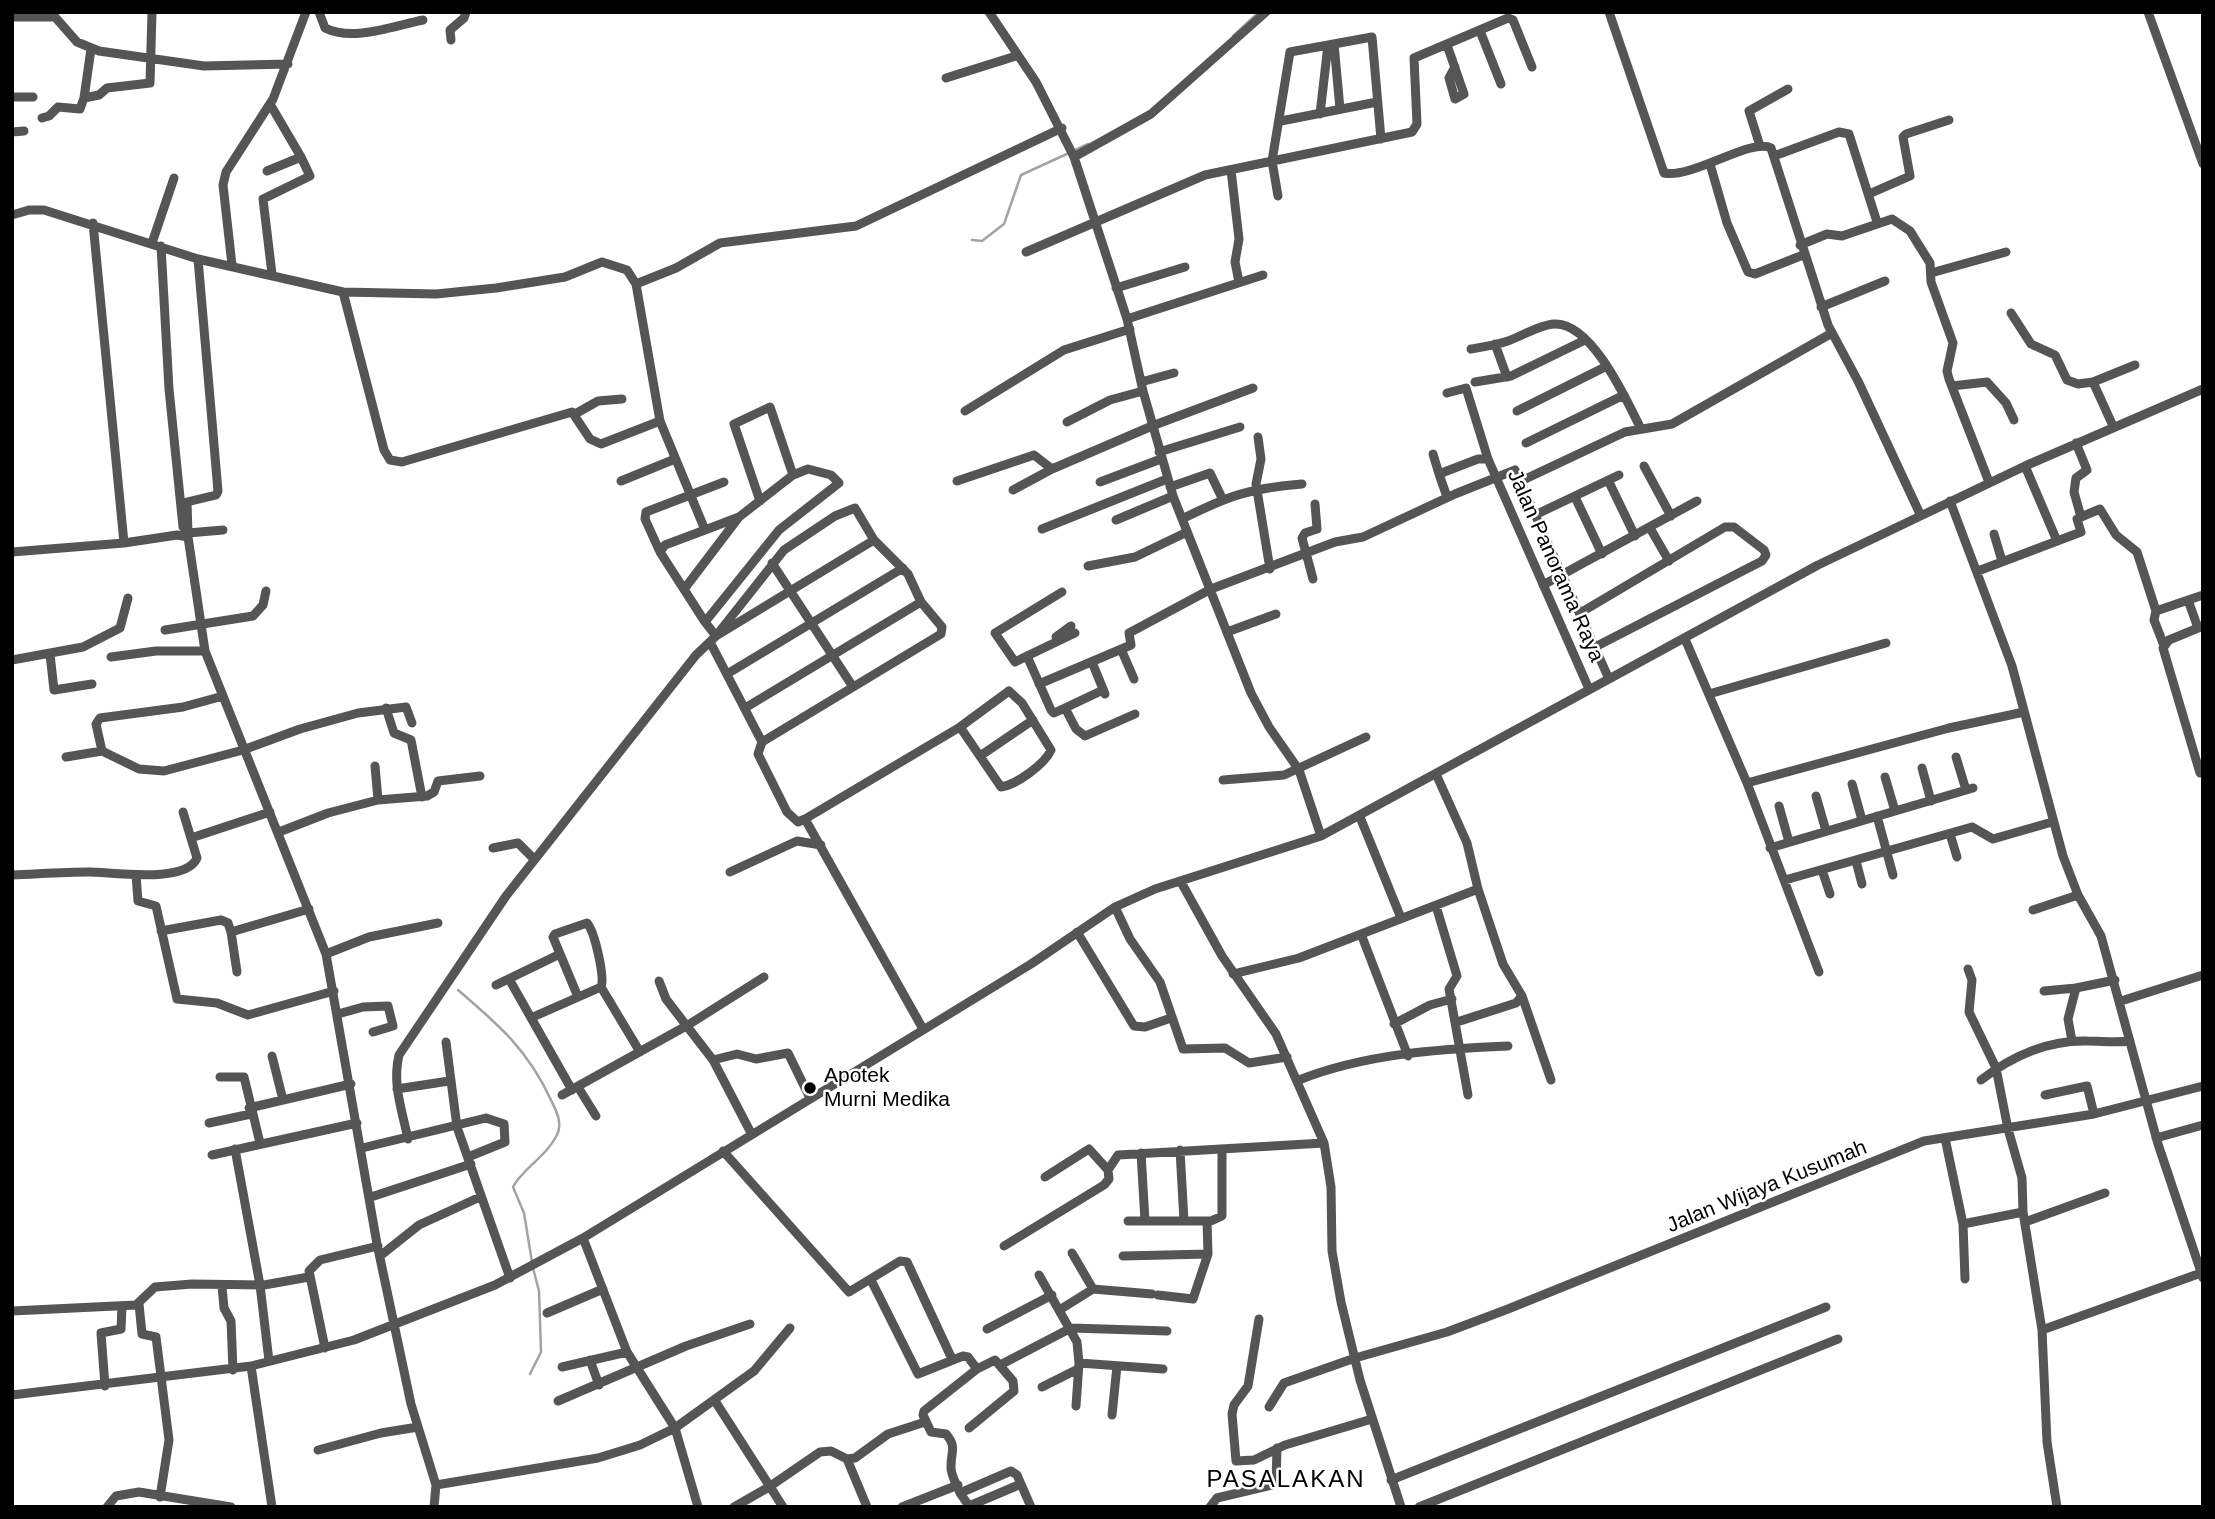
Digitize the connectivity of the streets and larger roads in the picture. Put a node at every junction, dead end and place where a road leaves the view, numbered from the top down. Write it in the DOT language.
graph roads {
  1 [pos="152,12"];
  2 [pos="306,12"];
  3 [pos="318,12"];
  4 [pos="466,12"];
  5 [pos="989,12"];
  6 [pos="1266,12"];
  7 [pos="1609,12"];
  8 [pos="2148,12"];
  9 [pos="12,17"];
  10 [pos="423,20"];
  11 [pos="1480,31"];
  12 [pos="451,40"];
  13 [pos="1447,45"];
  14 [pos="1331,47"];
  15 [pos="91,49"];
  16 [pos="1016,55"];
  17 [pos="152,58"];
  18 [pos="288,64"];
  19 [pos="1455,67"];
  20 [pos="1532,67"];
  21 [pos="946,78"];
  22 [pos="1501,84"];
  23 [pos="1788,89"];
  24 [pos="12,97"];
  25 [pos="33,97"];
  26 [pos="84,98"];
  27 [pos="1377,102"];
  28 [pos="270,104"];
  29 [pos="1340,109"];
  30 [pos="1320,114"];
  31 [pos="42,118"];
  32 [pos="1949,120"];
  33 [pos="1281,121"];
  34 [pos="1062,128"];
  35 [pos="24,131"];
  36 [pos="12,132"];
  37 [pos="1381,138"];
  38 [pos="1760,146"];
  39 [pos="1072,152"];
  40 [pos="1774,156"];
  41 [pos="301,157"];
  42 [pos="1272,161"];
  43 [pos="1710,164"];
  44 [pos="2203,164"];
  45 [pos="1231,170"];
  46 [pos="267,171"];
  47 [pos="174,178"];
  48 [pos="1869,194"];
  49 [pos="1278,196"];
  50 [pos="12,215"];
  51 [pos="1093,222"];
  52 [pos="1877,222"];
  53 [pos="93,223"];
  54 [pos="156,245"];
  55 [pos="1800,245"];
  56 [pos="1026,252"];
  57 [pos="2006,252"];
  58 [pos="1803,255"];
  59 [pos="198,259"];
  60 [pos="232,265"];
  61 [pos="1185,267"];
  62 [pos="1931,273"];
  63 [pos="272,274"];
  64 [pos="1263,275"];
  65 [pos="1885,281"];
  66 [pos="1239,282"];
  67 [pos="636,284"];
  68 [pos="1116,288"];
  69 [pos="343,292"];
  70 [pos="1821,307"];
  71 [pos="2011,313"];
  72 [pos="1127,319"];
  73 [pos="1130,329"];
  74 [pos="1832,333"];
  75 [pos="1585,340"];
  76 [pos="1495,344"];
  77 [pos="1471,349"];
  78 [pos="2135,365"];
  79 [pos="1607,366"];
  80 [pos="1174,373"];
  81 [pos="1507,377"];
  82 [pos="1475,382"];
  83 [pos="2093,382"];
  84 [pos="1952,386"];
  85 [pos="1142,387"];
  86 [pos="1253,388"];
  87 [pos="2203,389"];
  88 [pos="1447,393"];
  89 [pos="1624,395"];
  90 [pos="622,399"];
  91 [pos="965,411"];
  92 [pos="1517,411"];
  93 [pos="575,414"];
  94 [pos="2014,420"];
  95 [pos="660,421"];
  96 [pos="1067,422"];
  97 [pos="1152,426"];
  98 [pos="2113,426"];
  99 [pos="1240,428"];
  100 [pos="1641,429"];
  101 [pos="1258,437"];
  102 [pos="1526,443"];
  103 [pos="2076,443"];
  104 [pos="1433,454"];
  105 [pos="1160,455"];
  106 [pos="1487,458"];
  107 [pos="675,459"];
  108 [pos="1644,466"];
  109 [pos="2025,466"];
  110 [pos="1052,469"];
  111 [pos="1439,474"];
  112 [pos="793,475"];
  113 [pos="1619,475"];
  114 [pos="1497,477"];
  115 [pos="1608,480"];
  116 [pos="621,481"];
  117 [pos="957,481"];
  118 [pos="1521,481"];
  119 [pos="724,482"];
  120 [pos="1100,482"];
  121 [pos="1989,482"];
  122 [pos="1302,484"];
  123 [pos="1256,487"];
  124 [pos="1170,488"];
  125 [pos="1013,490"];
  126 [pos="690,494"];
  127 [pos="1447,497"];
  128 [pos="1575,497"];
  129 [pos="1222,498"];
  130 [pos="1696,500"];
  131 [pos="760,501"];
  132 [pos="1950,501"];
  133 [pos="1315,504"];
  134 [pos="1537,514"];
  135 [pos="1920,514"];
  136 [pos="1671,516"];
  137 [pos="739,517"];
  138 [pos="2081,517"];
  139 [pos="1182,519"];
  140 [pos="1116,520"];
  141 [pos="1650,528"];
  142 [pos="1042,529"];
  143 [pos="223,530"];
  144 [pos="705,530"];
  145 [pos="1187,532"];
  146 [pos="1994,534"];
  147 [pos="186,535"];
  148 [pos="1635,536"];
  149 [pos="874,540"];
  150 [pos="2057,541"];
  151 [pos="124,543"];
  152 [pos="12,552"];
  153 [pos="660,552"];
  154 [pos="1602,554"];
  155 [pos="1306,555"];
  156 [pos="1669,561"];
  157 [pos="2002,561"];
  158 [pos="772,563"];
  159 [pos="1088,566"];
  160 [pos="903,568"];
  161 [pos="1270,569"];
  162 [pos="1978,571"];
  163 [pos="1562,576"];
  164 [pos="1313,579"];
  165 [pos="1544,585"];
  166 [pos="685,588"];
  167 [pos="792,589"];
  168 [pos="1211,589"];
  169 [pos="267,591"];
  170 [pos="1062,592"];
  171 [pos="2203,595"];
  172 [pos="128,598"];
  173 [pos="2188,600"];
  174 [pos="921,602"];
  175 [pos="2156,611"];
  176 [pos="1580,613"];
  177 [pos="1276,614"];
  178 [pos="812,623"];
  179 [pos="201,627"];
  180 [pos="2200,627"];
  181 [pos="1073,629"];
  182 [pos="165,630"];
  183 [pos="1227,632"];
  184 [pos="712,633"];
  185 [pos="1685,639"];
  186 [pos="1886,643"];
  187 [pos="2164,643"];
  188 [pos="1595,647"];
  189 [pos="1121,649"];
  190 [pos="205,650"];
  191 [pos="50,654"];
  192 [pos="832,655"];
  193 [pos="1027,656"];
  194 [pos="111,657"];
  195 [pos="12,660"];
  196 [pos="1091,662"];
  197 [pos="727,674"];
  198 [pos="1134,679"];
  199 [pos="1609,679"];
  200 [pos="92,684"];
  201 [pos="1040,684"];
  202 [pos="853,687"];
  203 [pos="1589,690"];
  204 [pos="1709,694"];
  205 [pos="223,696"];
  206 [pos="386,708"];
  207 [pos="746,708"];
  208 [pos="1065,708"];
  209 [pos="2024,712"];
  210 [pos="1135,714"];
  211 [pos="1033,720"];
  212 [pos="412,723"];
  213 [pos="960,727"];
  214 [pos="1366,737"];
  215 [pos="762,742"];
  216 [pos="243,750"];
  217 [pos="102,751"];
  218 [pos="980,756"];
  219 [pos="66,757"];
  220 [pos="1956,757"];
  221 [pos="375,766"];
  222 [pos="1922,768"];
  223 [pos="1299,770"];
  224 [pos="2200,773"];
  225 [pos="1436,774"];
  226 [pos="480,776"];
  227 [pos="1885,778"];
  228 [pos="1223,780"];
  229 [pos="1746,783"];
  230 [pos="1852,784"];
  231 [pos="1816,796"];
  232 [pos="422,797"];
  233 [pos="379,800"];
  234 [pos="1931,801"];
  235 [pos="1779,806"];
  236 [pos="1895,811"];
  237 [pos="183,812"];
  238 [pos="270,812"];
  239 [pos="1877,816"];
  240 [pos="1360,817"];
  241 [pos="805,819"];
  242 [pos="1863,820"];
  243 [pos="2052,822"];
  244 [pos="1826,831"];
  245 [pos="279,832"];
  246 [pos="1950,834"];
  247 [pos="1321,836"];
  248 [pos="191,838"];
  249 [pos="1789,842"];
  250 [pos="821,845"];
  251 [pos="494,848"];
  252 [pos="1770,848"];
  253 [pos="1887,852"];
  254 [pos="531,856"];
  255 [pos="1957,857"];
  256 [pos="1856,861"];
  257 [pos="1822,870"];
  258 [pos="730,872"];
  259 [pos="12,875"];
  260 [pos="136,875"];
  261 [pos="1893,875"];
  262 [pos="1785,880"];
  263 [pos="1181,881"];
  264 [pos="1862,884"];
  265 [pos="1478,889"];
  266 [pos="1829,894"];
  267 [pos="2078,895"];
  268 [pos="1436,906"];
  269 [pos="1115,907"];
  270 [pos="310,909"];
  271 [pos="2033,910"];
  272 [pos="1401,918"];
  273 [pos="438,923"];
  274 [pos="161,931"];
  275 [pos="231,932"];
  276 [pos="1077,932"];
  277 [pos="1361,934"];
  278 [pos="326,954"];
  279 [pos="560,954"];
  280 [pos="1968,969"];
  281 [pos="237,972"];
  282 [pos="1819,972"];
  283 [pos="1233,974"];
  284 [pos="2203,975"];
  285 [pos="764,977"];
  286 [pos="509,979"];
  287 [pos="2115,980"];
  288 [pos="659,981"];
  289 [pos="496,985"];
  290 [pos="601,987"];
  291 [pos="2076,988"];
  292 [pos="334,991"];
  293 [pos="2044,991"];
  294 [pos="1522,996"];
  295 [pos="578,997"];
  296 [pos="1452,999"];
  297 [pos="2121,1001"];
  298 [pos="338,1014"];
  299 [pos="533,1017"];
  300 [pos="1171,1018"];
  301 [pos="1457,1022"];
  302 [pos="1394,1024"];
  303 [pos="688,1025"];
  304 [pos="923,1029"];
  305 [pos="373,1032"];
  306 [pos="2072,1041"];
  307 [pos="2130,1041"];
  308 [pos="446,1042"];
  309 [pos="1508,1046"];
  310 [pos="1461,1048"];
  311 [pos="640,1052"];
  312 [pos="272,1056"];
  313 [pos="1408,1056"];
  314 [pos="1287,1057"];
  315 [pos="713,1060"];
  316 [pos="1996,1068"];
  317 [pos="220,1077"];
  318 [pos="1299,1080"];
  319 [pos="1551,1080"];
  320 [pos="1981,1080"];
  321 [pos="449,1081"];
  322 [pos="351,1084"];
  323 [pos="2203,1086"];
  324 [pos="397,1089"];
  325 [pos="575,1089"];
  326 [pos="562,1095"];
  327 [pos="1468,1095"];
  328 [pos="2045,1095"];
  329 [pos="810,1098"];
  330 [pos="283,1100"];
  331 [pos="2148,1102"];
  332 [pos="250,1111"];
  333 [pos="2094,1114"];
  334 [pos="596,1116"];
  335 [pos="357,1122"];
  336 [pos="209,1123"];
  337 [pos="2203,1125"];
  338 [pos="457,1126"];
  339 [pos="2008,1129"];
  340 [pos="751,1133"];
  341 [pos="1945,1138"];
  342 [pos="2157,1138"];
  343 [pos="408,1139"];
  344 [pos="260,1143"];
  345 [pos="1324,1143"];
  346 [pos="362,1148"];
  347 [pos="235,1149"];
  348 [pos="1180,1150"];
  349 [pos="723,1151"];
  350 [pos="1222,1151"];
  351 [pos="1141,1153"];
  352 [pos="212,1155"];
  353 [pos="469,1161"];
  354 [pos="1108,1170"];
  355 [pos="1045,1177"];
  356 [pos="2105,1193"];
  357 [pos="480,1197"];
  358 [pos="371,1198"];
  359 [pos="2024,1217"];
  360 [pos="1128,1221"];
  361 [pos="1145,1221"];
  362 [pos="1184,1221"];
  363 [pos="1207,1221"];
  364 [pos="1963,1224"];
  365 [pos="583,1238"];
  366 [pos="1004,1247"];
  367 [pos="379,1251"];
  368 [pos="1072,1253"];
  369 [pos="1208,1254"];
  370 [pos="1123,1255"];
  371 [pos="1040,1275"];
  372 [pos="2202,1275"];
  373 [pos="309,1277"];
  374 [pos="510,1278"];
  375 [pos="1965,1279"];
  376 [pos="871,1280"];
  377 [pos="260,1285"];
  378 [pos="222,1286"];
  379 [pos="603,1289"];
  380 [pos="1093,1289"];
  381 [pos="1052,1295"];
  382 [pos="139,1304"];
  383 [pos="122,1306"];
  384 [pos="1826,1307"];
  385 [pos="1061,1309"];
  386 [pos="12,1311"];
  387 [pos="547,1313"];
  388 [pos="1259,1320"];
  389 [pos="750,1324"];
  390 [pos="397,1325"];
  391 [pos="790,1328"];
  392 [pos="1071,1328"];
  393 [pos="987,1329"];
  394 [pos="2042,1330"];
  395 [pos="1167,1331"];
  396 [pos="1838,1339"];
  397 [pos="325,1348"];
  398 [pos="627,1352"];
  399 [pos="1355,1358"];
  400 [pos="951,1359"];
  401 [pos="590,1360"];
  402 [pos="269,1361"];
  403 [pos="1002,1364"];
  404 [pos="251,1366"];
  405 [pos="1079,1366"];
  406 [pos="1117,1366"];
  407 [pos="562,1367"];
  408 [pos="638,1369"];
  409 [pos="977,1369"];
  410 [pos="1163,1369"];
  411 [pos="233,1370"];
  412 [pos="161,1379"];
  413 [pos="599,1385"];
  414 [pos="105,1386"];
  415 [pos="1042,1387"];
  416 [pos="12,1395"];
  417 [pos="558,1401"];
  418 [pos="715,1401"];
  419 [pos="1076,1406"];
  420 [pos="1269,1407"];
  421 [pos="1112,1415"];
  422 [pos="1372,1419"];
  423 [pos="925,1422"];
  424 [pos="418,1427"];
  425 [pos="676,1428"];
  426 [pos="970,1428"];
  427 [pos="1277,1448"];
  428 [pos="318,1450"];
  429 [pos="847,1459"];
  430 [pos="1391,1480"];
  431 [pos="1021,1484"];
  432 [pos="436,1485"];
  433 [pos="769,1488"];
  434 [pos="959,1489"];
  435 [pos="160,1497"];
  436 [pos="195,1504"];
  437 [pos="107,1507"];
  438 [pos="231,1507"];
  439 [pos="272,1507"];
  440 [pos="434,1507"];
  441 [pos="698,1507"];
  442 [pos="734,1507"];
  443 [pos="783,1507"];
  444 [pos="867,1507"];
  445 [pos="902,1507"];
  446 [pos="1031,1507"];
  447 [pos="1210,1507"];
  448 [pos="1401,1507"];
  449 [pos="1419,1507"];
  450 [pos="2057,1507"];
  1 -- 17 [label="street"];
  2 -- 18 [label="street"];
  3 -- 10 [label="street"];
  4 -- 12 [label="street"];
  5 -- 16 [label="street"];
  6 -- 39 [label="street"];
  7 -- 43 [label="street"];
  8 -- 44 [label="street"];
  9 -- 15 [label="street"];
  11 -- 13 [label="street"];
  11 -- 20 [label="street"];
  11 -- 22 [label="street"];
  13 -- 19 [label="street"];
  13 -- 37 [label="street"];
  14 -- 27 [label="street"];
  14 -- 29 [label="street"];
  14 -- 30 [label="street"];
  14 -- 33 [label="street"];
  15 -- 17 [label="street"];
  15 -- 26 [label="street"];
  16 -- 21 [label="street"];
  16 -- 34 [label="street"];
  17 -- 18 [label="street"];
  17 -- 26 [label="street"];
  18 -- 28 [label="street"];
  23 -- 38 [label="street"];
  24 -- 25 [label="street"];
  26 -- 31 [label="street"];
  27 -- 29 [label="street"];
  27 -- 37 [label="street"];
  28 -- 41 [label="street"];
  28 -- 60 [label="street"];
  29 -- 30 [label="street"];
  30 -- 33 [label="street"];
  32 -- 48 [label="street"];
  33 -- 42 [label="street"];
  34 -- 39 [label="street"];
  34 -- 67 [label="street"];
  35 -- 36 [label="street"];
  37 -- 42 [label="street"];
  38 -- 40 [label="street"];
  38 -- 43 [label="street"];
  39 -- 51 [label="street"];
  40 -- 48 [label="street"];
  40 -- 55 [label="street"];
  41 -- 46 [label="street"];
  41 -- 63 [label="street"];
  42 -- 45 [label="street"];
  42 -- 49 [label="street"];
  43 -- 58 [label="street"];
  45 -- 51 [label="street"];
  45 -- 66 [label="street"];
  47 -- 54 [label="street"];
  48 -- 52 [label="street"];
  50 -- 53 [label="street"];
  51 -- 56 [label="street"];
  51 -- 68 [label="street"];
  52 -- 55 [label="street"];
  52 -- 62 [label="street"];
  53 -- 54 [label="street"];
  53 -- 151 [label="street"];
  54 -- 59 [label="street"];
  54 -- 147 [label="street"];
  55 -- 58 [label="street"];
  57 -- 62 [label="street"];
  58 -- 70 [label="street"];
  59 -- 60 [label="street"];
  59 -- 147 [label="street"];
  60 -- 63 [label="street"];
  61 -- 68 [label="street"];
  62 -- 84 [label="street"];
  63 -- 69 [label="street"];
  64 -- 66 [label="street"];
  65 -- 70 [label="street"];
  66 -- 72 [label="street"];
  67 -- 69 [label="street"];
  67 -- 95 [label="street"];
  68 -- 72 [label="street"];
  69 -- 93 [label="street"];
  70 -- 74 [label="street"];
  71 -- 83 [label="street"];
  72 -- 73 [label="street"];
  73 -- 85 [label="street"];
  73 -- 91 [label="street"];
  74 -- 100 [label="street"];
  74 -- 135 [label="street"];
  75 -- 76 [label="street"];
  75 -- 79 [label="street"];
  75 -- 81 [label="street"];
  76 -- 77 [label="street"];
  76 -- 81 [label="street"];
  78 -- 83 [label="street"];
  79 -- 89 [label="street"];
  79 -- 92 [label="street"];
  80 -- 85 [label="street"];
  81 -- 82 [label="street"];
  83 -- 98 [label="street"];
  84 -- 94 [label="street"];
  84 -- 121 [label="street"];
  85 -- 96 [label="street"];
  85 -- 97 [label="street"];
  86 -- 97 [label="street"];
  87 -- 98 [label="street"];
  88 -- 106 [label="street, Jalan Panorama Raya"];
  89 -- 100 [label="street"];
  89 -- 102 [label="street"];
  90 -- 93 [label="street"];
  93 -- 95 [label="street"];
  95 -- 107 [label="street"];
  97 -- 105 [label="street"];
  97 -- 110 [label="street"];
  98 -- 103 [label="street"];
  99 -- 105 [label="street"];
  100 -- 118 [label="street"];
  101 -- 123 [label="street"];
  103 -- 109 [label="street"];
  103 -- 138 [label="street"];
  104 -- 111 [label="street"];
  105 -- 120 [label="street"];
  105 -- 124 [label="street"];
  106 -- 111 [label="street"];
  106 -- 114 [label="street, Jalan Panorama Raya"];
  107 -- 116 [label="street"];
  107 -- 126 [label="street"];
  108 -- 136 [label="street"];
  109 -- 121 [label="street"];
  109 -- 150 [label="street"];
  110 -- 117 [label="street"];
  110 -- 125 [label="street"];
  111 -- 127 [label="street"];
  112 -- 131 [label="street"];
  112 -- 131 [label="street"];
  112 -- 184 [label="street"];
  113 -- 115 [label="street"];
  114 -- 118 [label="street"];
  114 -- 127 [label="street"];
  114 -- 165 [label="street, Jalan Panorama Raya"];
  115 -- 128 [label="street"];
  115 -- 148 [label="street"];
  118 -- 134 [label="street"];
  119 -- 126 [label="street"];
  121 -- 132 [label="street"];
  122 -- 123 [label="street"];
  123 -- 129 [label="street"];
  123 -- 161 [label="street"];
  124 -- 129 [label="street"];
  124 -- 139 [label="street"];
  124 -- 140 [label="street"];
  124 -- 142 [label="street"];
  126 -- 144 [label="street"];
  126 -- 153 [label="street"];
  127 -- 155 [label="street"];
  128 -- 134 [label="street"];
  128 -- 154 [label="street"];
  129 -- 139 [label="street"];
  130 -- 136 [label="street"];
  131 -- 137 [label="street"];
  132 -- 135 [label="street"];
  132 -- 162 [label="street"];
  133 -- 155 [label="street"];
  134 -- 163 [label="street"];
  135 -- 185 [label="street"];
  136 -- 141 [label="street"];
  137 -- 144 [label="street"];
  137 -- 166 [label="street"];
  138 -- 150 [label="street"];
  138 -- 175 [label="street"];
  139 -- 145 [label="street"];
  141 -- 148 [label="street"];
  141 -- 156 [label="street"];
  143 -- 147 [label="street"];
  144 -- 153 [label="street"];
  145 -- 159 [label="street"];
  145 -- 168 [label="street"];
  146 -- 157 [label="street"];
  147 -- 151 [label="street"];
  147 -- 179 [label="street"];
  148 -- 154 [label="street"];
  149 -- 158 [label="street"];
  149 -- 160 [label="street"];
  149 -- 167 [label="street"];
  150 -- 157 [label="street"];
  151 -- 152 [label="street"];
  153 -- 166 [label="street"];
  154 -- 163 [label="street"];
  155 -- 161 [label="street"];
  155 -- 164 [label="street"];
  156 -- 176 [label="street"];
  156 -- 188 [label="street"];
  157 -- 162 [label="street"];
  158 -- 167 [label="street"];
  158 -- 184 [label="street"];
  160 -- 174 [label="street"];
  160 -- 178 [label="street"];
  161 -- 168 [label="street"];
  162 -- 209 [label="street"];
  163 -- 165 [label="street"];
  163 -- 176 [label="street"];
  165 -- 203 [label="street, Jalan Panorama Raya"];
  166 -- 184 [label="street"];
  167 -- 178 [label="street"];
  167 -- 184 [label="street"];
  168 -- 183 [label="street"];
  168 -- 189 [label="street"];
  169 -- 179 [label="street"];
  170 -- 193 [label="street"];
  171 -- 173 [label="street"];
  172 -- 191 [label="street"];
  173 -- 175 [label="street"];
  173 -- 180 [label="street"];
  174 -- 192 [label="street"];
  174 -- 202 [label="street"];
  175 -- 187 [label="street"];
  176 -- 188 [label="street"];
  177 -- 183 [label="street"];
  178 -- 192 [label="street"];
  178 -- 197 [label="street"];
  179 -- 182 [label="street"];
  179 -- 190 [label="street"];
  180 -- 187 [label="street"];
  181 -- 193 [label="street"];
  183 -- 223 [label="street"];
  184 -- 197 [label="street"];
  184 -- 254 [label="street"];
  185 -- 199 [label="street"];
  185 -- 204 [label="street"];
  186 -- 204 [label="street"];
  187 -- 224 [label="street"];
  188 -- 199 [label="street"];
  189 -- 196 [label="street"];
  189 -- 198 [label="street"];
  190 -- 194 [label="street"];
  190 -- 205 [label="street"];
  191 -- 195 [label="street"];
  191 -- 200 [label="street"];
  192 -- 202 [label="street"];
  192 -- 207 [label="street"];
  193 -- 201 [label="street"];
  196 -- 201 [label="street"];
  196 -- 208 [label="street"];
  197 -- 207 [label="street"];
  199 -- 203 [label="street"];
  201 -- 208 [label="street"];
  202 -- 215 [label="street"];
  203 -- 225 [label="street"];
  204 -- 229 [label="street"];
  205 -- 216 [label="street"];
  205 -- 217 [label="street"];
  206 -- 212 [label="street"];
  206 -- 216 [label="street"];
  206 -- 232 [label="street"];
  207 -- 215 [label="street"];
  208 -- 210 [label="street"];
  209 -- 229 [label="street"];
  209 -- 243 [label="street"];
  211 -- 213 [label="street"];
  211 -- 218 [label="street"];
  211 -- 218 [label="street"];
  213 -- 218 [label="street"];
  213 -- 241 [label="street"];
  214 -- 223 [label="street"];
  215 -- 241 [label="street"];
  216 -- 217 [label="street"];
  216 -- 238 [label="street"];
  217 -- 219 [label="street"];
  220 -- 234 [label="street"];
  221 -- 233 [label="street"];
  222 -- 234 [label="street"];
  223 -- 228 [label="street"];
  223 -- 247 [label="street"];
  225 -- 240 [label="street"];
  225 -- 265 [label="street"];
  226 -- 232 [label="street"];
  227 -- 236 [label="street"];
  229 -- 252 [label="street"];
  230 -- 242 [label="street"];
  231 -- 244 [label="street"];
  232 -- 233 [label="street"];
  233 -- 245 [label="street"];
  234 -- 236 [label="street"];
  235 -- 249 [label="street"];
  236 -- 239 [label="street"];
  237 -- 248 [label="street"];
  238 -- 245 [label="street"];
  238 -- 248 [label="street"];
  239 -- 242 [label="street"];
  239 -- 253 [label="street"];
  240 -- 247 [label="street"];
  240 -- 272 [label="street"];
  241 -- 250 [label="street"];
  242 -- 244 [label="street"];
  243 -- 246 [label="street"];
  243 -- 267 [label="street"];
  244 -- 249 [label="street"];
  245 -- 270 [label="street"];
  246 -- 253 [label="street"];
  246 -- 255 [label="street"];
  247 -- 263 [label="street"];
  248 -- 260 [label="street"];
  249 -- 252 [label="street"];
  250 -- 258 [label="street"];
  250 -- 304 [label="street"];
  251 -- 254 [label="street"];
  252 -- 262 [label="street"];
  253 -- 256 [label="street"];
  253 -- 261 [label="street"];
  254 -- 324 [label="street"];
  256 -- 257 [label="street"];
  256 -- 264 [label="street"];
  257 -- 262 [label="street"];
  257 -- 266 [label="street"];
  259 -- 260 [label="street"];
  260 -- 274 [label="street"];
  262 -- 282 [label="street"];
  263 -- 269 [label="street"];
  263 -- 283 [label="street"];
  265 -- 268 [label="street"];
  265 -- 294 [label="street"];
  267 -- 271 [label="street"];
  267 -- 287 [label="street"];
  268 -- 272 [label="street"];
  268 -- 296 [label="street"];
  269 -- 276 [label="street"];
  269 -- 300 [label="street"];
  270 -- 275 [label="street"];
  270 -- 278 [label="street"];
  272 -- 277 [label="street"];
  273 -- 278 [label="street"];
  274 -- 275 [label="street"];
  274 -- 292 [label="street"];
  275 -- 281 [label="street"];
  276 -- 300 [label="street"];
  276 -- 304 [label="street"];
  277 -- 283 [label="street"];
  277 -- 302 [label="street"];
  278 -- 292 [label="street"];
  279 -- 286 [label="street"];
  279 -- 290 [label="street"];
  279 -- 295 [label="street"];
  280 -- 316 [label="street"];
  283 -- 314 [label="street"];
  284 -- 297 [label="street"];
  285 -- 303 [label="street"];
  286 -- 289 [label="street"];
  286 -- 299 [label="street"];
  287 -- 291 [label="street"];
  287 -- 297 [label="street"];
  288 -- 303 [label="street"];
  290 -- 295 [label="street"];
  290 -- 311 [label="street"];
  291 -- 293 [label="street"];
  291 -- 306 [label="street"];
  292 -- 298 [label="street"];
  294 -- 301 [label="street"];
  294 -- 319 [label="street"];
  295 -- 299 [label="street"];
  296 -- 301 [label="street"];
  296 -- 302 [label="street"];
  297 -- 307 [label="street"];
  298 -- 305 [label="street"];
  298 -- 322 [label="street"];
  299 -- 325 [label="street"];
  300 -- 314 [label="street"];
  301 -- 310 [label="street"];
  302 -- 313 [label="street"];
  303 -- 311 [label="street"];
  303 -- 315 [label="street"];
  304 -- 329 [label="street"];
  306 -- 307 [label="street"];
  306 -- 316 [label="street"];
  307 -- 331 [label="street"];
  308 -- 321 [label="street"];
  309 -- 310 [label="street"];
  310 -- 313 [label="street"];
  310 -- 327 [label="street"];
  311 -- 325 [label="street"];
  312 -- 330 [label="street"];
  313 -- 318 [label="street"];
  314 -- 318 [label="street"];
  315 -- 329 [label="street"];
  315 -- 340 [label="street"];
  316 -- 320 [label="street"];
  316 -- 339 [label="street"];
  317 -- 332 [label="street"];
  318 -- 345 [label="street"];
  321 -- 324 [label="street"];
  321 -- 338 [label="street"];
  322 -- 330 [label="street"];
  322 -- 335 [label="street"];
  323 -- 331 [label="street, Jalan Wijaya Kusumah"];
  324 -- 343 [label="street"];
  325 -- 326 [label="street"];
  325 -- 334 [label="street"];
  328 -- 333 [label="street"];
  329 -- 340 [label="street"];
  330 -- 332 [label="street"];
  331 -- 333 [label="street, Jalan Wijaya Kusumah"];
  331 -- 342 [label="street"];
  332 -- 336 [label="street"];
  332 -- 344 [label="street"];
  333 -- 339 [label="street, Jalan Wijaya Kusumah"];
  335 -- 344 [label="street"];
  335 -- 346 [label="street"];
  337 -- 342 [label="street"];
  338 -- 343 [label="street"];
  338 -- 353 [label="street"];
  338 -- 353 [label="street"];
  339 -- 341 [label="street, Jalan Wijaya Kusumah"];
  339 -- 359 [label="street"];
  340 -- 349 [label="street"];
  341 -- 364 [label="street"];
  341 -- 399 [label="street, Jalan Wijaya Kusumah"];
  342 -- 372 [label="street"];
  343 -- 346 [label="street"];
  344 -- 347 [label="street"];
  345 -- 350 [label="street"];
  345 -- 399 [label="street"];
  346 -- 358 [label="street"];
  347 -- 352 [label="street"];
  347 -- 377 [label="street"];
  348 -- 350 [label="street"];
  348 -- 351 [label="street"];
  348 -- 362 [label="street"];
  349 -- 365 [label="street"];
  349 -- 376 [label="street"];
  350 -- 363 [label="street"];
  351 -- 354 [label="street"];
  351 -- 361 [label="street"];
  353 -- 357 [label="street"];
  353 -- 358 [label="street"];
  354 -- 355 [label="street"];
  354 -- 366 [label="street"];
  356 -- 359 [label="street"];
  357 -- 367 [label="street"];
  357 -- 374 [label="street"];
  358 -- 367 [label="street"];
  359 -- 364 [label="street"];
  359 -- 394 [label="street"];
  360 -- 361 [label="street"];
  361 -- 362 [label="street"];
  362 -- 363 [label="street"];
  363 -- 369 [label="street"];
  364 -- 375 [label="street"];
  365 -- 374 [label="street"];
  365 -- 379 [label="street"];
  367 -- 373 [label="street"];
  367 -- 390 [label="street"];
  368 -- 380 [label="street"];
  369 -- 370 [label="street"];
  369 -- 380 [label="street"];
  371 -- 381 [label="street"];
  372 -- 394 [label="street"];
  373 -- 377 [label="street"];
  373 -- 397 [label="street"];
  374 -- 390 [label="street"];
  376 -- 400 [label="street"];
  376 -- 400 [label="street"];
  377 -- 378 [label="street"];
  377 -- 402 [label="street"];
  378 -- 382 [label="street"];
  378 -- 411 [label="street"];
  379 -- 387 [label="street"];
  379 -- 398 [label="street"];
  380 -- 385 [label="street"];
  381 -- 385 [label="street"];
  381 -- 393 [label="street"];
  382 -- 383 [label="street"];
  382 -- 412 [label="street"];
  383 -- 386 [label="street"];
  383 -- 414 [label="street"];
  384 -- 430 [label="street"];
  385 -- 392 [label="street"];
  388 -- 427 [label="street"];
  389 -- 408 [label="street"];
  390 -- 397 [label="street"];
  390 -- 424 [label="street"];
  391 -- 418 [label="street"];
  392 -- 395 [label="street"];
  392 -- 403 [label="street"];
  392 -- 405 [label="street"];
  394 -- 450 [label="street"];
  396 -- 449 [label="street"];
  397 -- 402 [label="street"];
  398 -- 401 [label="street"];
  398 -- 408 [label="street"];
  399 -- 420 [label="street, Jalan Wijaya Kusumah"];
  399 -- 422 [label="street"];
  400 -- 409 [label="street"];
  401 -- 407 [label="street"];
  401 -- 413 [label="street"];
  402 -- 404 [label="street"];
  403 -- 409 [label="street"];
  403 -- 426 [label="street"];
  404 -- 411 [label="street"];
  404 -- 439 [label="street"];
  405 -- 406 [label="street"];
  405 -- 415 [label="street"];
  405 -- 419 [label="street"];
  406 -- 410 [label="street"];
  406 -- 421 [label="street"];
  408 -- 413 [label="street"];
  408 -- 425 [label="street"];
  409 -- 423 [label="street"];
  411 -- 412 [label="street"];
  412 -- 414 [label="street"];
  412 -- 435 [label="street"];
  413 -- 417 [label="street"];
  414 -- 416 [label="street"];
  418 -- 425 [label="street"];
  418 -- 433 [label="street"];
  422 -- 427 [label="street"];
  422 -- 430 [label="street"];
  423 -- 429 [label="street"];
  423 -- 434 [label="street"];
  424 -- 428 [label="street"];
  424 -- 432 [label="street"];
  425 -- 432 [label="street"];
  425 -- 441 [label="street"];
  427 -- 447 [label="street"];
  429 -- 433 [label="street"];
  429 -- 444 [label="street"];
  430 -- 448 [label="street"];
  431 -- 434 [label="street"];
  431 -- 434 [label="street"];
  431 -- 446 [label="street"];
  432 -- 440 [label="street"];
  433 -- 442 [label="street"];
  433 -- 443 [label="street"];
  434 -- 445 [label="street"];
  435 -- 436 [label="street"];
  435 -- 437 [label="street"];
  436 -- 438 [label="street"];
}
